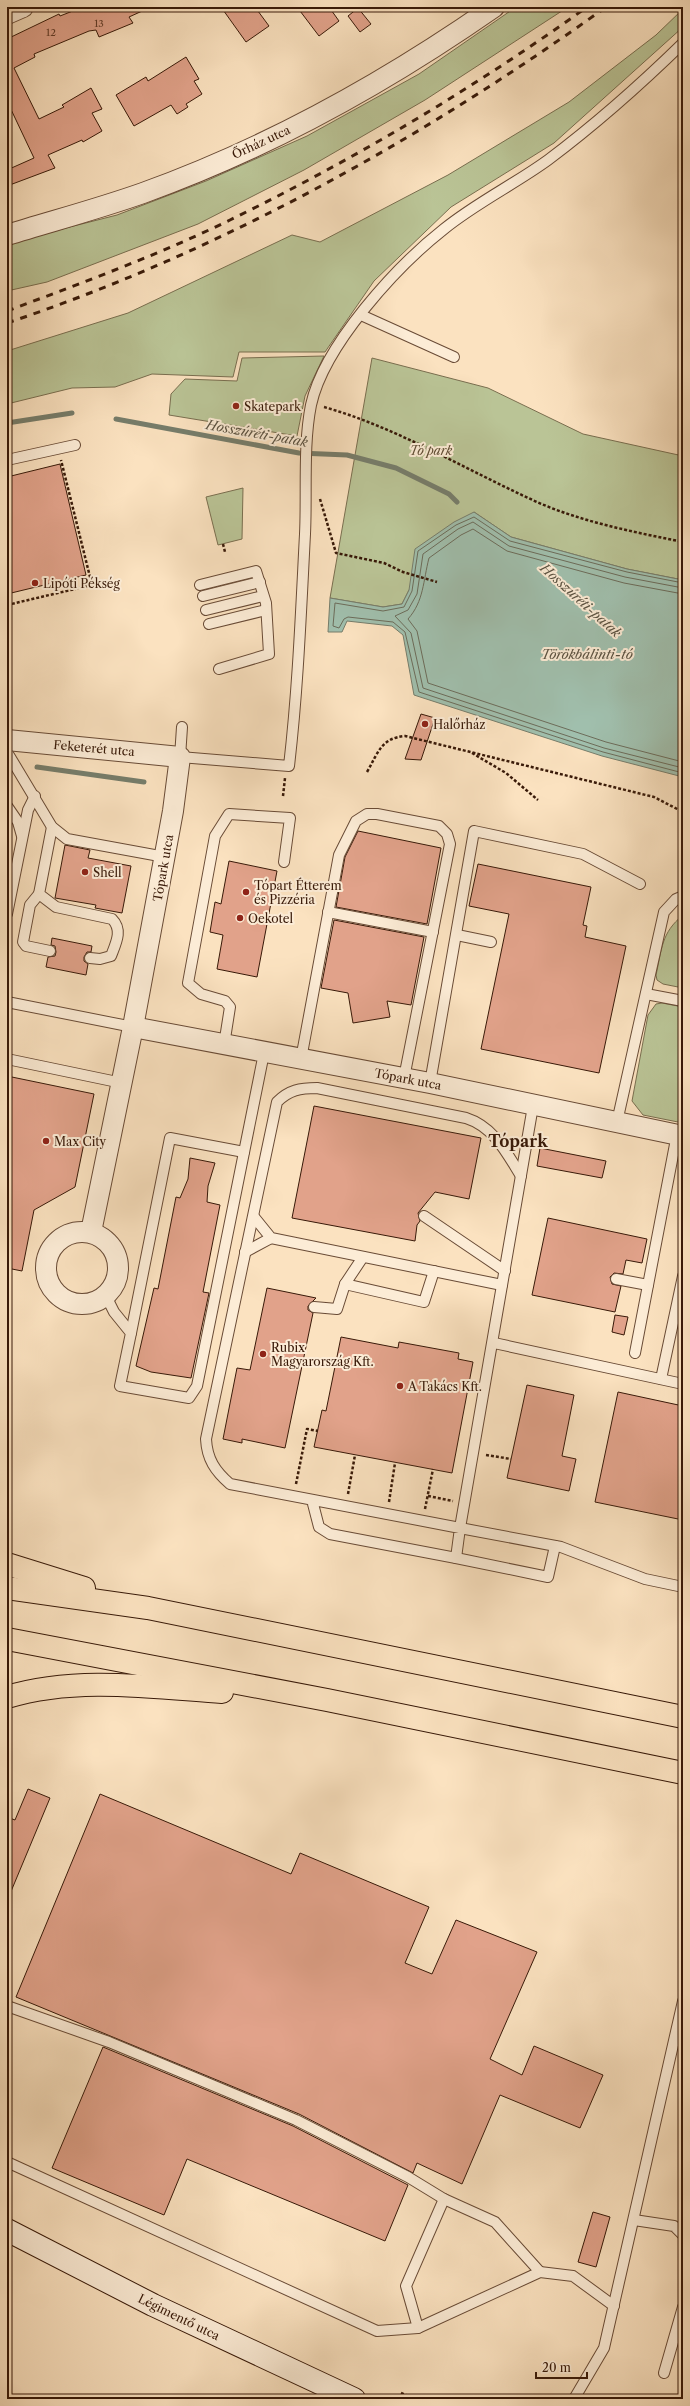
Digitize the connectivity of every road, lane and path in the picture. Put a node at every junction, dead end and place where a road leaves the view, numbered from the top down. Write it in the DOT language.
graph roads {
  1 [pos="23,7"];
  2 [pos="494,7"];
  3 [pos="7,14"];
  4 [pos="683,43"];
  5 [pos="7,235"];
  6 [pos="361,315"];
  7 [pos="454,357"];
  8 [pos="312,404"];
  9 [pos="75,445"];
  10 [pos="58,448"];
  11 [pos="7,460"];
  12 [pos="306,490"];
  13 [pos="683,542"];
  14 [pos="223,544"];
  15 [pos="225,552"];
  16 [pos="260,582"];
  17 [pos="437,582"];
  18 [pos="200,585"];
  19 [pos="203,596"];
  20 [pos="263,596"];
  21 [pos="7,604"];
  22 [pos="206,610"];
  23 [pos="266,610"];
  24 [pos="209,624"];
  25 [pos="219,669"];
  26 [pos="182,727"];
  27 [pos="7,740"];
  28 [pos="7,752"];
  29 [pos="469,752"];
  30 [pos="180,757"];
  31 [pos="367,772"];
  32 [pos="284,781"];
  33 [pos="35,796"];
  34 [pos="283,796"];
  35 [pos="538,800"];
  36 [pos="7,806"];
  37 [pos="683,812"];
  38 [pos="52,827"];
  39 [pos="22,836"];
  40 [pos="165,856"];
  41 [pos="284,862"];
  42 [pos="640,884"];
  43 [pos="39,894"];
  44 [pos="683,896"];
  45 [pos="328,912"];
  46 [pos="7,914"];
  47 [pos="433,932"];
  48 [pos="457,935"];
  49 [pos="491,942"];
  50 [pos="50,952"];
  51 [pos="90,958"];
  52 [pos="646,994"];
  53 [pos="683,1001"];
  54 [pos="7,1002"];
  55 [pos="133,1027"];
  56 [pos="224,1045"];
  57 [pos="264,1052"];
  58 [pos="7,1059"];
  59 [pos="301,1059"];
  60 [pos="404,1078"];
  61 [pos="122,1083"];
  62 [pos="430,1083"];
  63 [pos="533,1106"];
  64 [pos="617,1122"];
  65 [pos="680,1135"];
  66 [pos="244,1152"];
  67 [pos="521,1176"];
  68 [pos="424,1216"];
  69 [pos="254,1217"];
  70 [pos="91,1232"];
  71 [pos="271,1238"];
  72 [pos="245,1252"];
  73 [pos="364,1257"];
  74 [pos="434,1271"];
  75 [pos="505,1271"];
  76 [pos="683,1276"];
  77 [pos="616,1279"];
  78 [pos="345,1284"];
  79 [pos="502,1285"];
  80 [pos="648,1285"];
  81 [pos="106,1296"];
  82 [pos="314,1307"];
  83 [pos="131,1333"];
  84 [pos="494,1343"];
  85 [pos="635,1353"];
  86 [pos="661,1379"];
  87 [pos="683,1384"];
  88 [pos="318,1431"];
  89 [pos="474,1453"];
  90 [pos="355,1455"];
  91 [pos="511,1459"];
  92 [pos="395,1463"];
  93 [pos="433,1469"];
  94 [pos="294,1496"];
  95 [pos="428,1496"];
  96 [pos="312,1500"];
  97 [pos="465,1503"];
  98 [pos="346,1506"];
  99 [pos="386,1514"];
  100 [pos="423,1521"];
  101 [pos="460,1528"];
  102 [pos="555,1546"];
  103 [pos="456,1558"];
  104 [pos="7,1564"];
  105 [pos="683,1587"];
  106 [pos="7,1588"];
  107 [pos="148,1608"];
  108 [pos="7,1639"];
  109 [pos="7,1697"];
  110 [pos="326,1700"];
  111 [pos="683,1717"];
  112 [pos="683,1773"];
  113 [pos="683,2001"];
  114 [pos="7,2006"];
  115 [pos="7,2162"];
  116 [pos="444,2199"];
  117 [pos="634,2220"];
  118 [pos="7,2230"];
  119 [pos="683,2234"];
  120 [pos="540,2272"];
  121 [pos="614,2306"];
  122 [pos="683,2307"];
  123 [pos="418,2328"];
  124 [pos="664,2373"];
  125 [pos="401,2393"];
  126 [pos="354,2399"];
  127 [pos="415,2399"];
  128 [pos="574,2399"];
  1 -- 3 [label="street"];
  2 -- 5 [label="street, Őrház utca"];
  4 -- 6 [label="lane"];
  6 -- 7 [label="lane"];
  6 -- 8 [label="lane"];
  8 -- 12 [label="lane"];
  8 -- 13 [label="path"];
  9 -- 10 [label="lane"];
  10 -- 11 [label="lane"];
  10 -- 21 [label="path"];
  12 -- 17 [label="path"];
  12 -- 30 [label="lane"];
  14 -- 15 [label="path"];
  16 -- 18 [label="lane"];
  16 -- 19 [label="lane"];
  16 -- 20 [label="lane"];
  20 -- 22 [label="lane"];
  20 -- 23 [label="lane"];
  23 -- 24 [label="lane"];
  23 -- 25 [label="lane"];
  26 -- 30 [label="lane"];
  27 -- 30 [label="street, Feketerét utca"];
  28 -- 33 [label="lane"];
  29 -- 31 [label="path"];
  29 -- 35 [label="path"];
  29 -- 37 [label="path"];
  30 -- 40 [label="street, Tópark utca"];
  32 -- 34 [label="path"];
  33 -- 38 [label="lane"];
  33 -- 39 [label="lane"];
  36 -- 39 [label="lane"];
  38 -- 40 [label="lane"];
  38 -- 43 [label="lane"];
  39 -- 46 [label="lane"];
  40 -- 55 [label="street, Tópark utca"];
  41 -- 56 [label="lane"];
  42 -- 48 [label="lane"];
  43 -- 50 [label="lane"];
  43 -- 51 [label="lane"];
  44 -- 52 [label="lane"];
  45 -- 47 [label="lane"];
  45 -- 47 [label="lane"];
  45 -- 59 [label="lane"];
  47 -- 60 [label="lane"];
  48 -- 49 [label="lane"];
  48 -- 62 [label="lane"];
  52 -- 53 [label="lane"];
  52 -- 64 [label="lane"];
  54 -- 55 [label="lane"];
  55 -- 56 [label="street, Tópark utca"];
  55 -- 61 [label="street, Tópark utca"];
  56 -- 57 [label="street, Tópark utca"];
  57 -- 59 [label="street, Tópark utca"];
  57 -- 66 [label="lane"];
  58 -- 61 [label="lane"];
  59 -- 60 [label="street, Tópark utca"];
  60 -- 62 [label="street, Tópark utca"];
  61 -- 70 [label="street, Tópark utca"];
  62 -- 63 [label="street, Tópark utca"];
  63 -- 64 [label="street, Tópark utca"];
  63 -- 67 [label="lane"];
  64 -- 65 [label="street, Tópark utca"];
  65 -- 80 [label="lane"];
  66 -- 83 [label="lane"];
  66 -- 83 [label="lane"];
  67 -- 69 [label="lane"];
  67 -- 75 [label="lane"];
  68 -- 75 [label="lane"];
  69 -- 71 [label="lane"];
  69 -- 72 [label="lane"];
  70 -- 81 [label="street"];
  70 -- 81 [label="street"];
  71 -- 72 [label="lane"];
  71 -- 73 [label="lane"];
  72 -- 94 [label="lane"];
  73 -- 74 [label="lane"];
  73 -- 78 [label="lane"];
  74 -- 78 [label="lane"];
  74 -- 79 [label="lane"];
  75 -- 79 [label="lane"];
  76 -- 86 [label="lane"];
  77 -- 80 [label="lane"];
  78 -- 82 [label="lane"];
  79 -- 84 [label="lane"];
  80 -- 85 [label="lane"];
  81 -- 83 [label="lane"];
  84 -- 86 [label="lane"];
  84 -- 89 [label="lane"];
  86 -- 87 [label="lane"];
  88 -- 94 [label="path"];
  89 -- 91 [label="path"];
  89 -- 97 [label="lane"];
  90 -- 98 [label="path"];
  92 -- 99 [label="path"];
  93 -- 95 [label="path"];
  94 -- 96 [label="lane"];
  95 -- 97 [label="path"];
  95 -- 100 [label="path"];
  96 -- 98 [label="lane"];
  96 -- 103 [label="lane"];
  97 -- 101 [label="lane"];
  98 -- 99 [label="lane"];
  99 -- 100 [label="lane"];
  100 -- 101 [label="lane"];
  101 -- 102 [label="lane"];
  101 -- 103 [label="lane"];
  102 -- 103 [label="lane"];
  102 -- 105 [label="lane"];
  104 -- 107 [label="highway"];
  106 -- 107 [label="highway"];
  107 -- 111 [label="highway"];
  108 -- 110 [label="highway"];
  109 -- 110 [label="highway"];
  110 -- 112 [label="highway"];
  113 -- 117 [label="lane"];
  114 -- 116 [label="lane"];
  115 -- 123 [label="lane"];
  116 -- 120 [label="lane"];
  116 -- 123 [label="lane"];
  117 -- 119 [label="lane"];
  117 -- 121 [label="lane"];
  118 -- 126 [label="main road, Légimentő utca"];
  120 -- 121 [label="lane"];
  120 -- 123 [label="lane"];
  121 -- 128 [label="lane"];
  122 -- 124 [label="lane"];
  125 -- 127 [label="path"];
}
